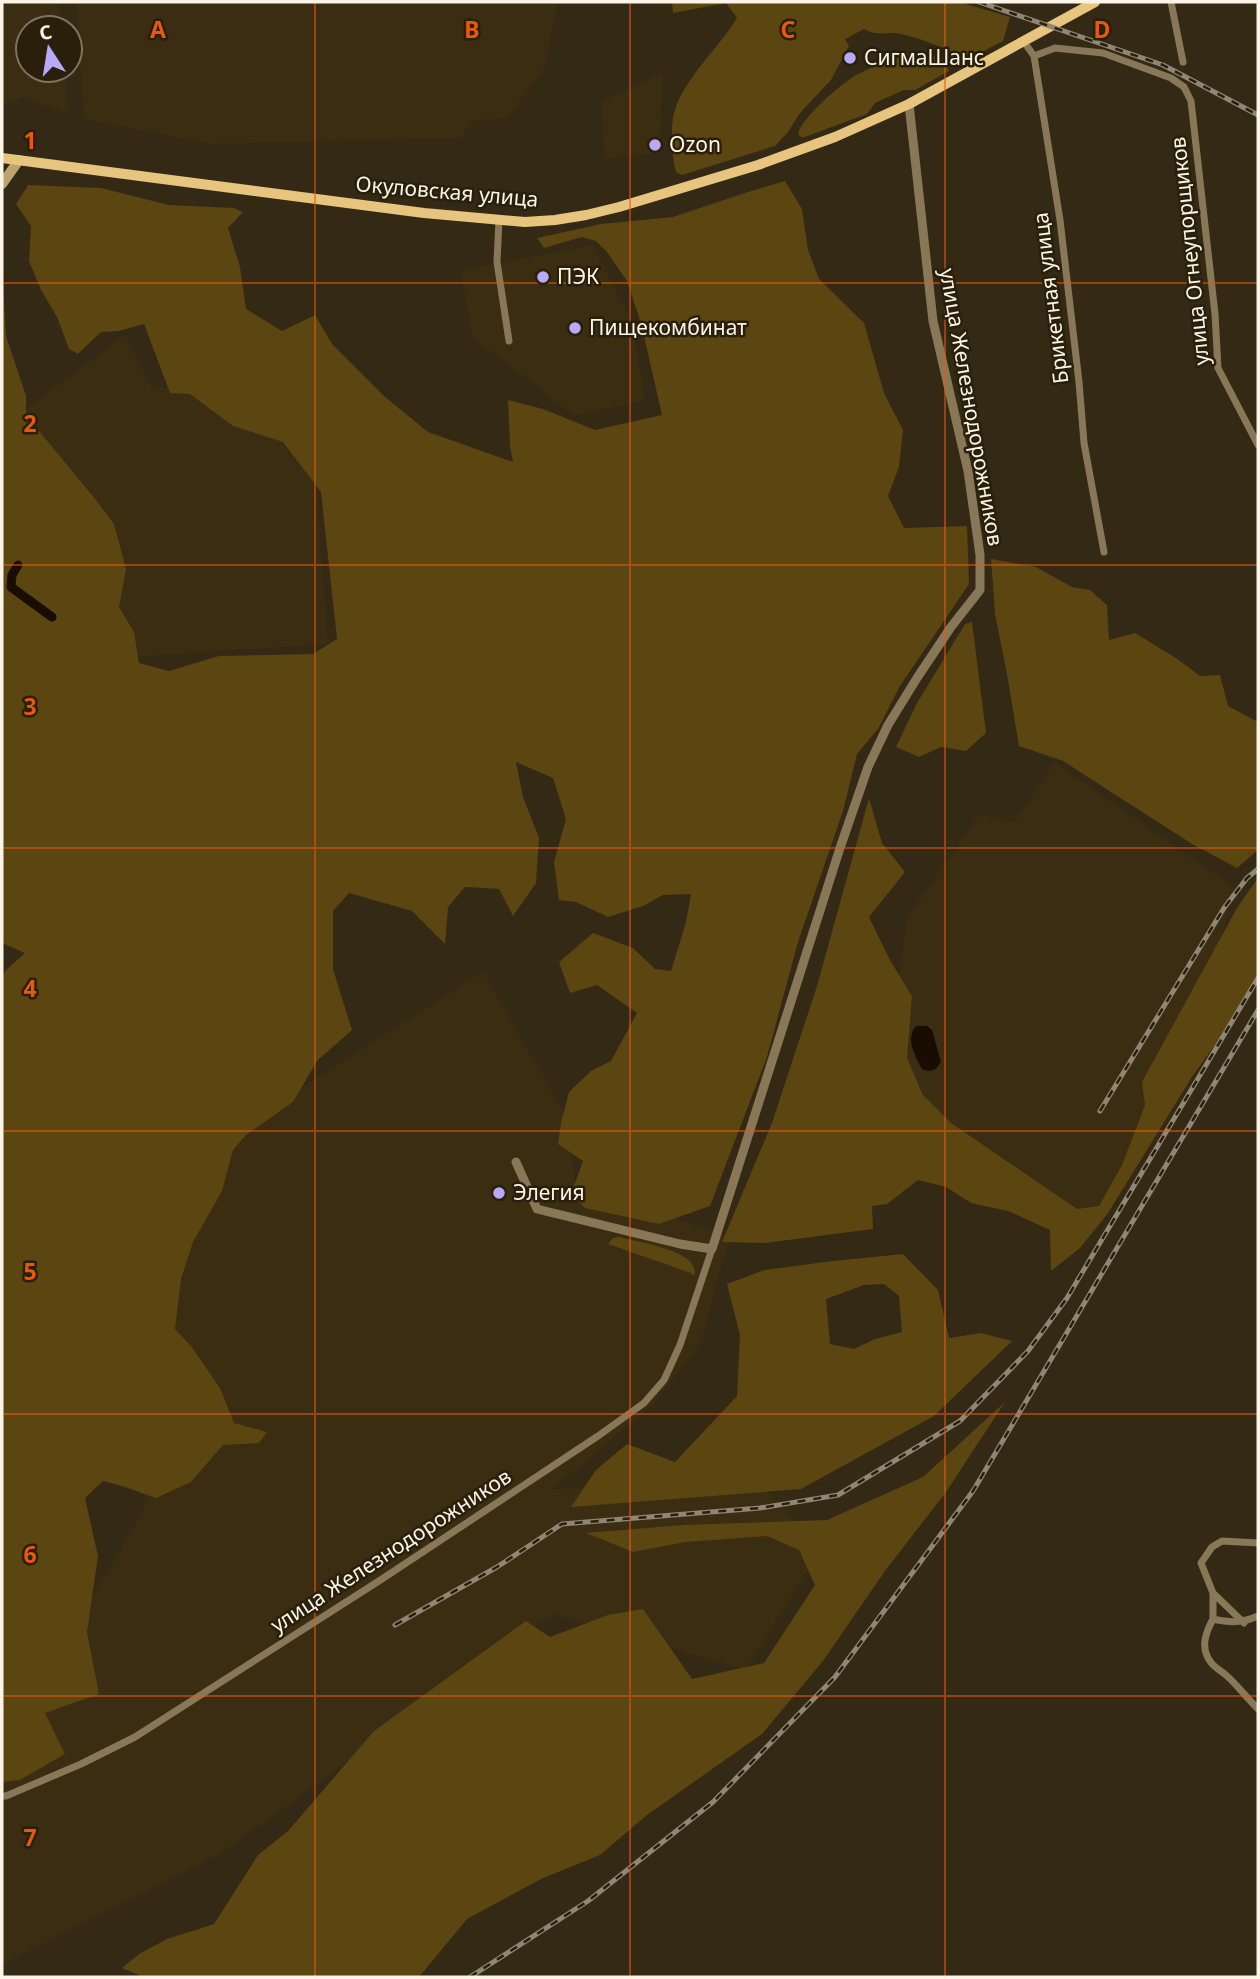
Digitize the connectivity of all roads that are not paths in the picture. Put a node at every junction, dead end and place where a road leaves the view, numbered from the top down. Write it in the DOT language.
graph roads {
  1 [pos="1094,2"];
  2 [pos="1171,2"];
  3 [pos="1024,42"];
  4 [pos="1034,56"];
  5 [pos="1183,62"];
  6 [pos="909,104"];
  7 [pos="2,158"];
  8 [pos="19,160"];
  9 [pos="2,184"];
  10 [pos="499,220"];
  11 [pos="509,341"];
  12 [pos="1258,445"];
  13 [pos="1104,552"];
  14 [pos="516,1162"];
  15 [pos="712,1249"];
  16 [pos="1258,1542"];
  17 [pos="1213,1593"];
  18 [pos="1258,1616"];
  19 [pos="1213,1619"];
  20 [pos="1244,1623"];
  21 [pos="1258,1709"];
  22 [pos="2,1796"];
  1 -- 3 [label="main road, Окуловская улица"];
  2 -- 5 [label="street"];
  3 -- 4 [label="street, Брикетная улица"];
  3 -- 6 [label="main road, Окуловская улица"];
  4 -- 12 [label="street, улица Огнеупорщиков"];
  4 -- 13 [label="street, Брикетная улица"];
  6 -- 10 [label="main road, Окуловская улица"];
  6 -- 15 [label="street, улица Железнодорожников"];
  7 -- 8 [label="main road, Окуловская улица"];
  8 -- 9 [label="main road"];
  8 -- 10 [label="main road, Окуловская улица"];
  10 -- 11 [label="street"];
  14 -- 15 [label="street"];
  15 -- 22 [label="street, улица Железнодорожников"];
  16 -- 17 [label="street"];
  17 -- 19 [label="street"];
  17 -- 20 [label="street"];
  18 -- 20 [label="street"];
  19 -- 20 [label="street"];
  19 -- 21 [label="street"];
}
